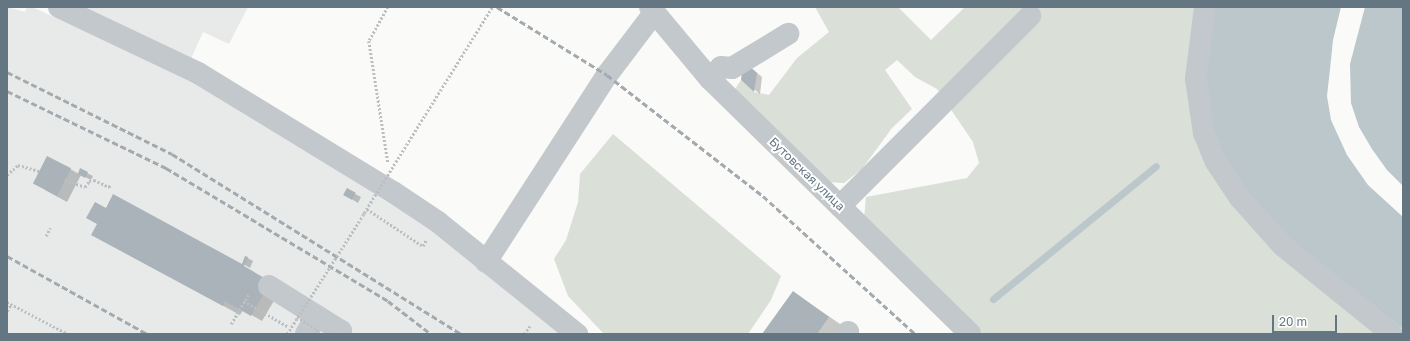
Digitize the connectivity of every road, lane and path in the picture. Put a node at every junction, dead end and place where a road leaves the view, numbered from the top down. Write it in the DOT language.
graph roads {
  1 [pos="59,7"];
  2 [pos="388,7"];
  3 [pos="492,7"];
  4 [pos="1205,7"];
  5 [pos="652,10"];
  6 [pos="1030,16"];
  7 [pos="788,34"];
  8 [pos="710,79"];
  9 [pos="39,171"];
  10 [pos="7,175"];
  11 [pos="65,180"];
  12 [pos="111,184"];
  13 [pos="393,192"];
  14 [pos="840,206"];
  15 [pos="367,209"];
  16 [pos="50,228"];
  17 [pos="46,236"];
  18 [pos="420,236"];
  19 [pos="486,262"];
  20 [pos="269,286"];
  21 [pos="244,301"];
  22 [pos="7,302"];
  23 [pos="11,304"];
  24 [pos="7,311"];
  25 [pos="231,324"];
  26 [pos="306,326"];
  27 [pos="530,326"];
  28 [pos="68,334"];
  29 [pos="287,334"];
  30 [pos="340,334"];
  31 [pos="524,334"];
  32 [pos="577,334"];
  33 [pos="970,334"];
  34 [pos="1392,334"];
  1 -- 13 [label="lane"];
  2 -- 13 [label="path"];
  3 -- 15 [label="path, bridge"];
  4 -- 34 [label="lane"];
  5 -- 8 [label="lane, Бутовская улица"];
  5 -- 19 [label="lane"];
  6 -- 14 [label="lane"];
  7 -- 8 [label="lane"];
  8 -- 14 [label="lane, Бутовская улица"];
  9 -- 10 [label="path"];
  11 -- 12 [label="path"];
  13 -- 19 [label="lane"];
  14 -- 33 [label="lane, Бутовская улица"];
  15 -- 18 [label="path"];
  15 -- 26 [label="path, bridge"];
  16 -- 17 [label="path"];
  19 -- 32 [label="lane"];
  20 -- 21 [label="path"];
  20 -- 26 [label="lane"];
  21 -- 25 [label="path"];
  21 -- 26 [label="path"];
  22 -- 23 [label="path"];
  23 -- 24 [label="path"];
  23 -- 28 [label="path"];
  26 -- 29 [label="path, bridge"];
  26 -- 30 [label="lane"];
  27 -- 31 [label="path"];
}
